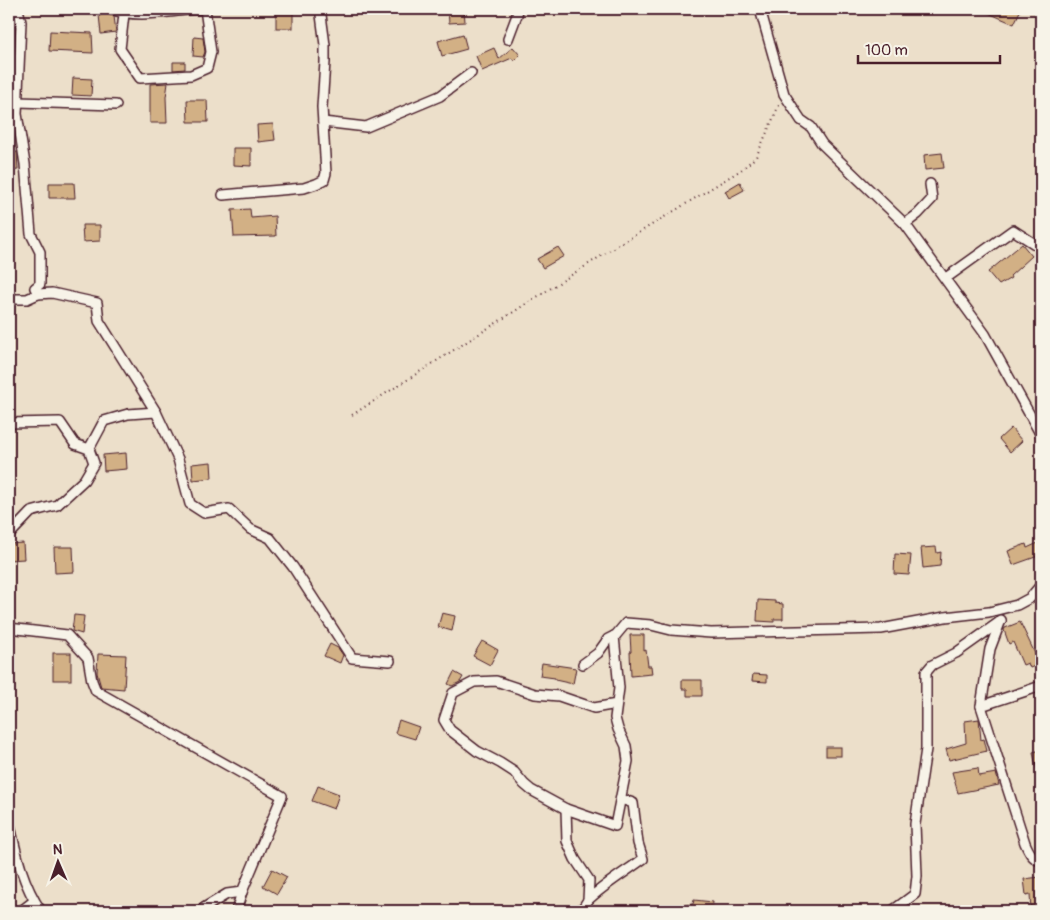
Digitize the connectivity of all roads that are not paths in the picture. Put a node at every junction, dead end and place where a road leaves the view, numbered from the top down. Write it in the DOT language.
graph roads {
  1 [pos="18,9"];
  2 [pos="111,9"];
  3 [pos="205,9"];
  4 [pos="322,9"];
  5 [pos="518,9"];
  6 [pos="760,9"];
  7 [pos="124,14"];
  8 [pos="508,39"];
  9 [pos="471,74"];
  10 [pos="18,102"];
  11 [pos="116,105"];
  12 [pos="323,122"];
  13 [pos="930,184"];
  14 [pos="223,195"];
  15 [pos="905,224"];
  16 [pos="1041,248"];
  17 [pos="946,278"];
  18 [pos="38,294"];
  19 [pos="9,299"];
  20 [pos="156,412"];
  21 [pos="9,422"];
  22 [pos="1041,435"];
  23 [pos="89,449"];
  24 [pos="9,535"];
  25 [pos="1041,585"];
  26 [pos="1012,606"];
  27 [pos="1001,621"];
  28 [pos="9,628"];
  29 [pos="614,636"];
  30 [pos="390,661"];
  31 [pos="582,664"];
  32 [pos="1041,686"];
  33 [pos="617,704"];
  34 [pos="981,706"];
  35 [pos="621,799"];
  36 [pos="566,809"];
  37 [pos="9,821"];
  38 [pos="1041,861"];
  39 [pos="242,892"];
  40 [pos="588,900"];
  41 [pos="34,901"];
  42 [pos="20,911"];
  43 [pos="41,911"];
  44 [pos="199,911"];
  45 [pos="236,911"];
  46 [pos="581,911"];
  47 [pos="892,911"];
  1 -- 10 [label="street"];
  2 -- 7 [label="street"];
  3 -- 7 [label="street"];
  3 -- 7 [label="street"];
  4 -- 12 [label="street"];
  5 -- 8 [label="street"];
  6 -- 15 [label="street"];
  9 -- 12 [label="street"];
  10 -- 11 [label="street"];
  10 -- 18 [label="street"];
  12 -- 14 [label="street"];
  13 -- 15 [label="street"];
  15 -- 17 [label="street"];
  16 -- 17 [label="street"];
  17 -- 22 [label="street"];
  18 -- 19 [label="street"];
  18 -- 20 [label="street"];
  20 -- 23 [label="street"];
  20 -- 30 [label="street"];
  21 -- 23 [label="street"];
  23 -- 24 [label="street"];
  25 -- 26 [label="street"];
  26 -- 27 [label="street"];
  26 -- 29 [label="street"];
  27 -- 34 [label="street"];
  27 -- 47 [label="street"];
  28 -- 39 [label="street"];
  29 -- 31 [label="street"];
  29 -- 33 [label="street"];
  32 -- 34 [label="street"];
  33 -- 35 [label="street"];
  33 -- 36 [label="street"];
  34 -- 38 [label="street"];
  35 -- 36 [label="street"];
  35 -- 40 [label="street"];
  36 -- 40 [label="street"];
  37 -- 41 [label="street"];
  39 -- 44 [label="street"];
  39 -- 45 [label="street"];
  40 -- 46 [label="street"];
  41 -- 42 [label="street"];
  41 -- 43 [label="street"];
}
